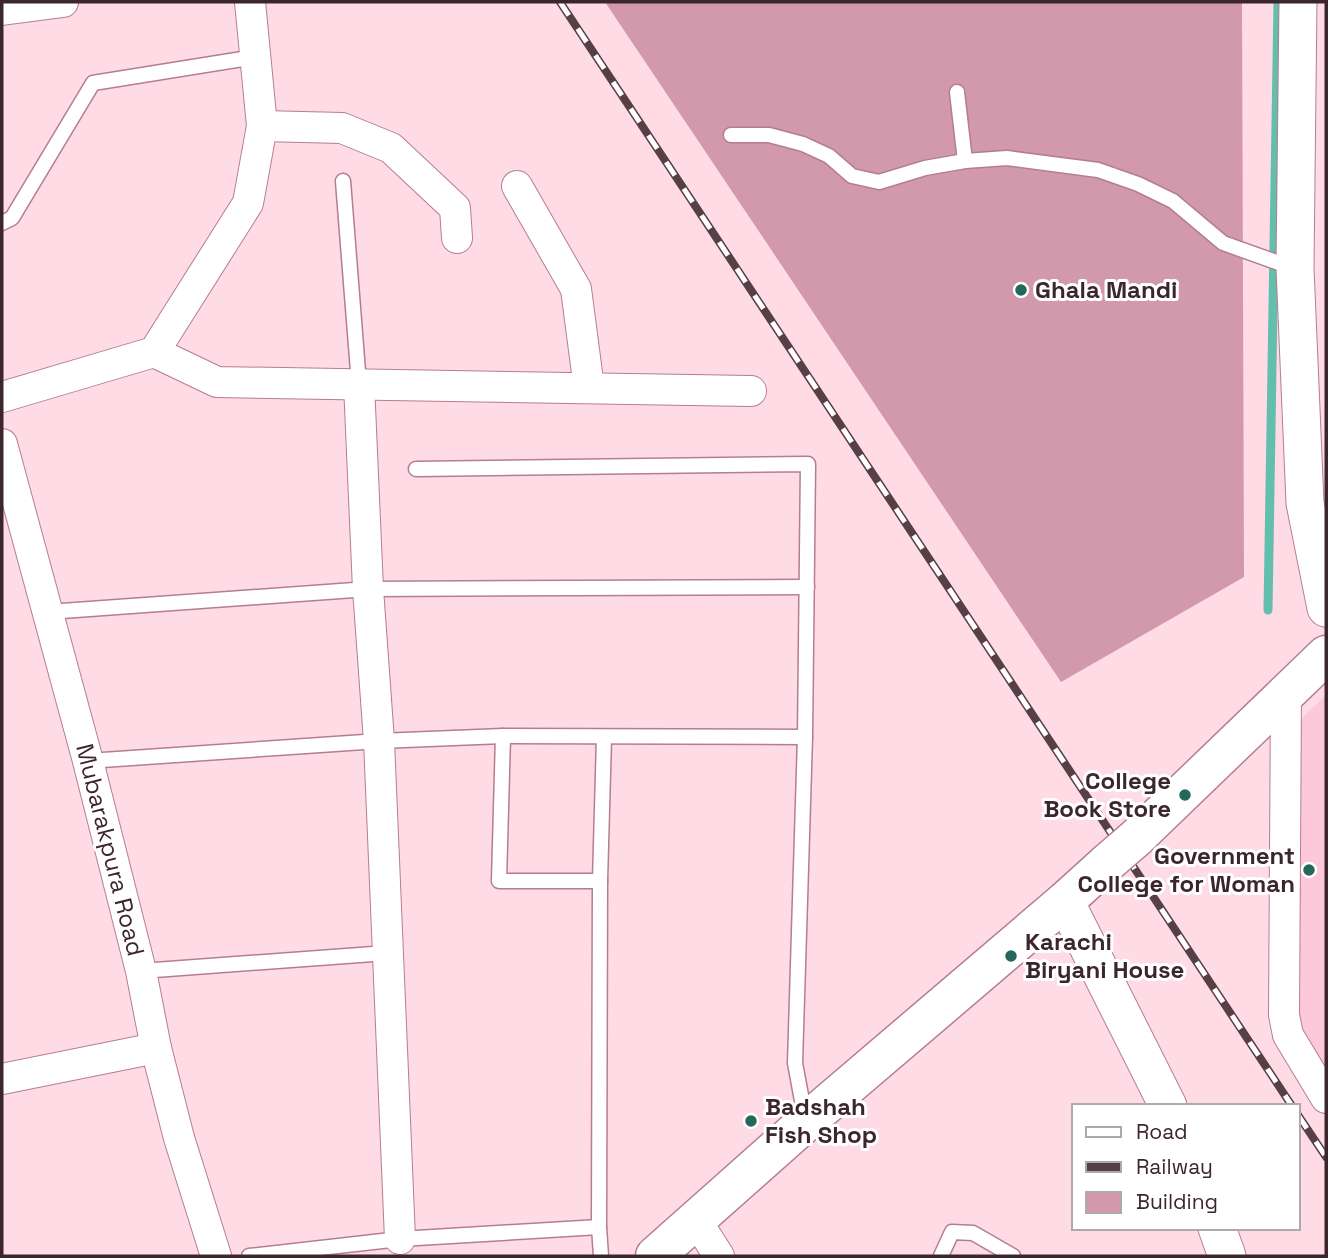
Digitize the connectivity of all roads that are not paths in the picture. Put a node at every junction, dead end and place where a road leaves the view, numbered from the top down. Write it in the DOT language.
graph roads {
  1 [pos="63,2"];
  2 [pos="250,2"];
  3 [pos="1298,2"];
  4 [pos="2,10"];
  5 [pos="255,57"];
  6 [pos="957,92"];
  7 [pos="262,126"];
  8 [pos="731,135"];
  9 [pos="965,161"];
  10 [pos="343,181"];
  11 [pos="517,186"];
  12 [pos="2,223"];
  13 [pos="457,239"];
  14 [pos="1304,269"];
  15 [pos="154,352"];
  16 [pos="359,384"];
  17 [pos="589,388"];
  18 [pos="751,391"];
  19 [pos="2,397"];
  20 [pos="2,444"];
  21 [pos="416,469"];
  22 [pos="807,587"];
  23 [pos="368,589"];
  24 [pos="1326,608"];
  25 [pos="48,612"];
  26 [pos="1326,655"];
  27 [pos="1286,694"];
  28 [pos="503,736"];
  29 [pos="604,737"];
  30 [pos="805,737"];
  31 [pos="379,741"];
  32 [pos="88,761"];
  33 [pos="600,881"];
  34 [pos="1065,901"];
  35 [pos="387,953"];
  36 [pos="141,971"];
  37 [pos="156,1048"];
  38 [pos="2,1079"];
  39 [pos="1326,1098"];
  40 [pos="1167,1104"];
  41 [pos="806,1122"];
  42 [pos="696,1220"];
  43 [pos="599,1227"];
  44 [pos="1198,1230"];
  45 [pos="1218,1230"];
  46 [pos="400,1239"];
  47 [pos="216,1256"];
  48 [pos="249,1256"];
  49 [pos="601,1256"];
  50 [pos="655,1256"];
  51 [pos="719,1256"];
  52 [pos="941,1256"];
  53 [pos="1013,1256"];
  54 [pos="1205,1256"];
  55 [pos="1227,1256"];
  1 -- 4 [label="street"];
  2 -- 5 [label="street"];
  3 -- 14 [label="street"];
  5 -- 7 [label="street"];
  5 -- 12 [label="lane"];
  6 -- 9 [label="lane"];
  7 -- 13 [label="street"];
  7 -- 15 [label="street"];
  8 -- 9 [label="lane"];
  9 -- 14 [label="lane"];
  10 -- 16 [label="lane"];
  11 -- 17 [label="street"];
  14 -- 24 [label="street"];
  15 -- 16 [label="street"];
  15 -- 19 [label="street"];
  16 -- 17 [label="street"];
  16 -- 23 [label="street"];
  17 -- 18 [label="street"];
  20 -- 25 [label="street, Mubarakpura Road"];
  21 -- 22 [label="lane"];
  22 -- 23 [label="lane"];
  22 -- 30 [label="lane"];
  23 -- 25 [label="lane"];
  23 -- 31 [label="street"];
  25 -- 32 [label="street, Mubarakpura Road"];
  26 -- 27 [label="main road"];
  27 -- 34 [label="main road, bridge"];
  27 -- 39 [label="street"];
  28 -- 29 [label="lane"];
  28 -- 31 [label="lane"];
  28 -- 33 [label="lane"];
  29 -- 30 [label="lane"];
  29 -- 33 [label="lane"];
  30 -- 41 [label="lane"];
  31 -- 32 [label="lane"];
  31 -- 35 [label="street"];
  32 -- 36 [label="street, Mubarakpura Road"];
  33 -- 43 [label="lane"];
  34 -- 40 [label="street"];
  34 -- 41 [label="main road"];
  35 -- 36 [label="lane"];
  35 -- 46 [label="street"];
  36 -- 37 [label="street, Mubarakpura Road"];
  37 -- 38 [label="street"];
  37 -- 47 [label="street, Mubarakpura Road"];
  41 -- 42 [label="main road"];
  42 -- 50 [label="main road"];
  42 -- 51 [label="street"];
  43 -- 46 [label="lane"];
  43 -- 49 [label="lane"];
  44 -- 54 [label="street"];
  45 -- 55 [label="street"];
  46 -- 48 [label="lane"];
  52 -- 53 [label="lane"];
}
